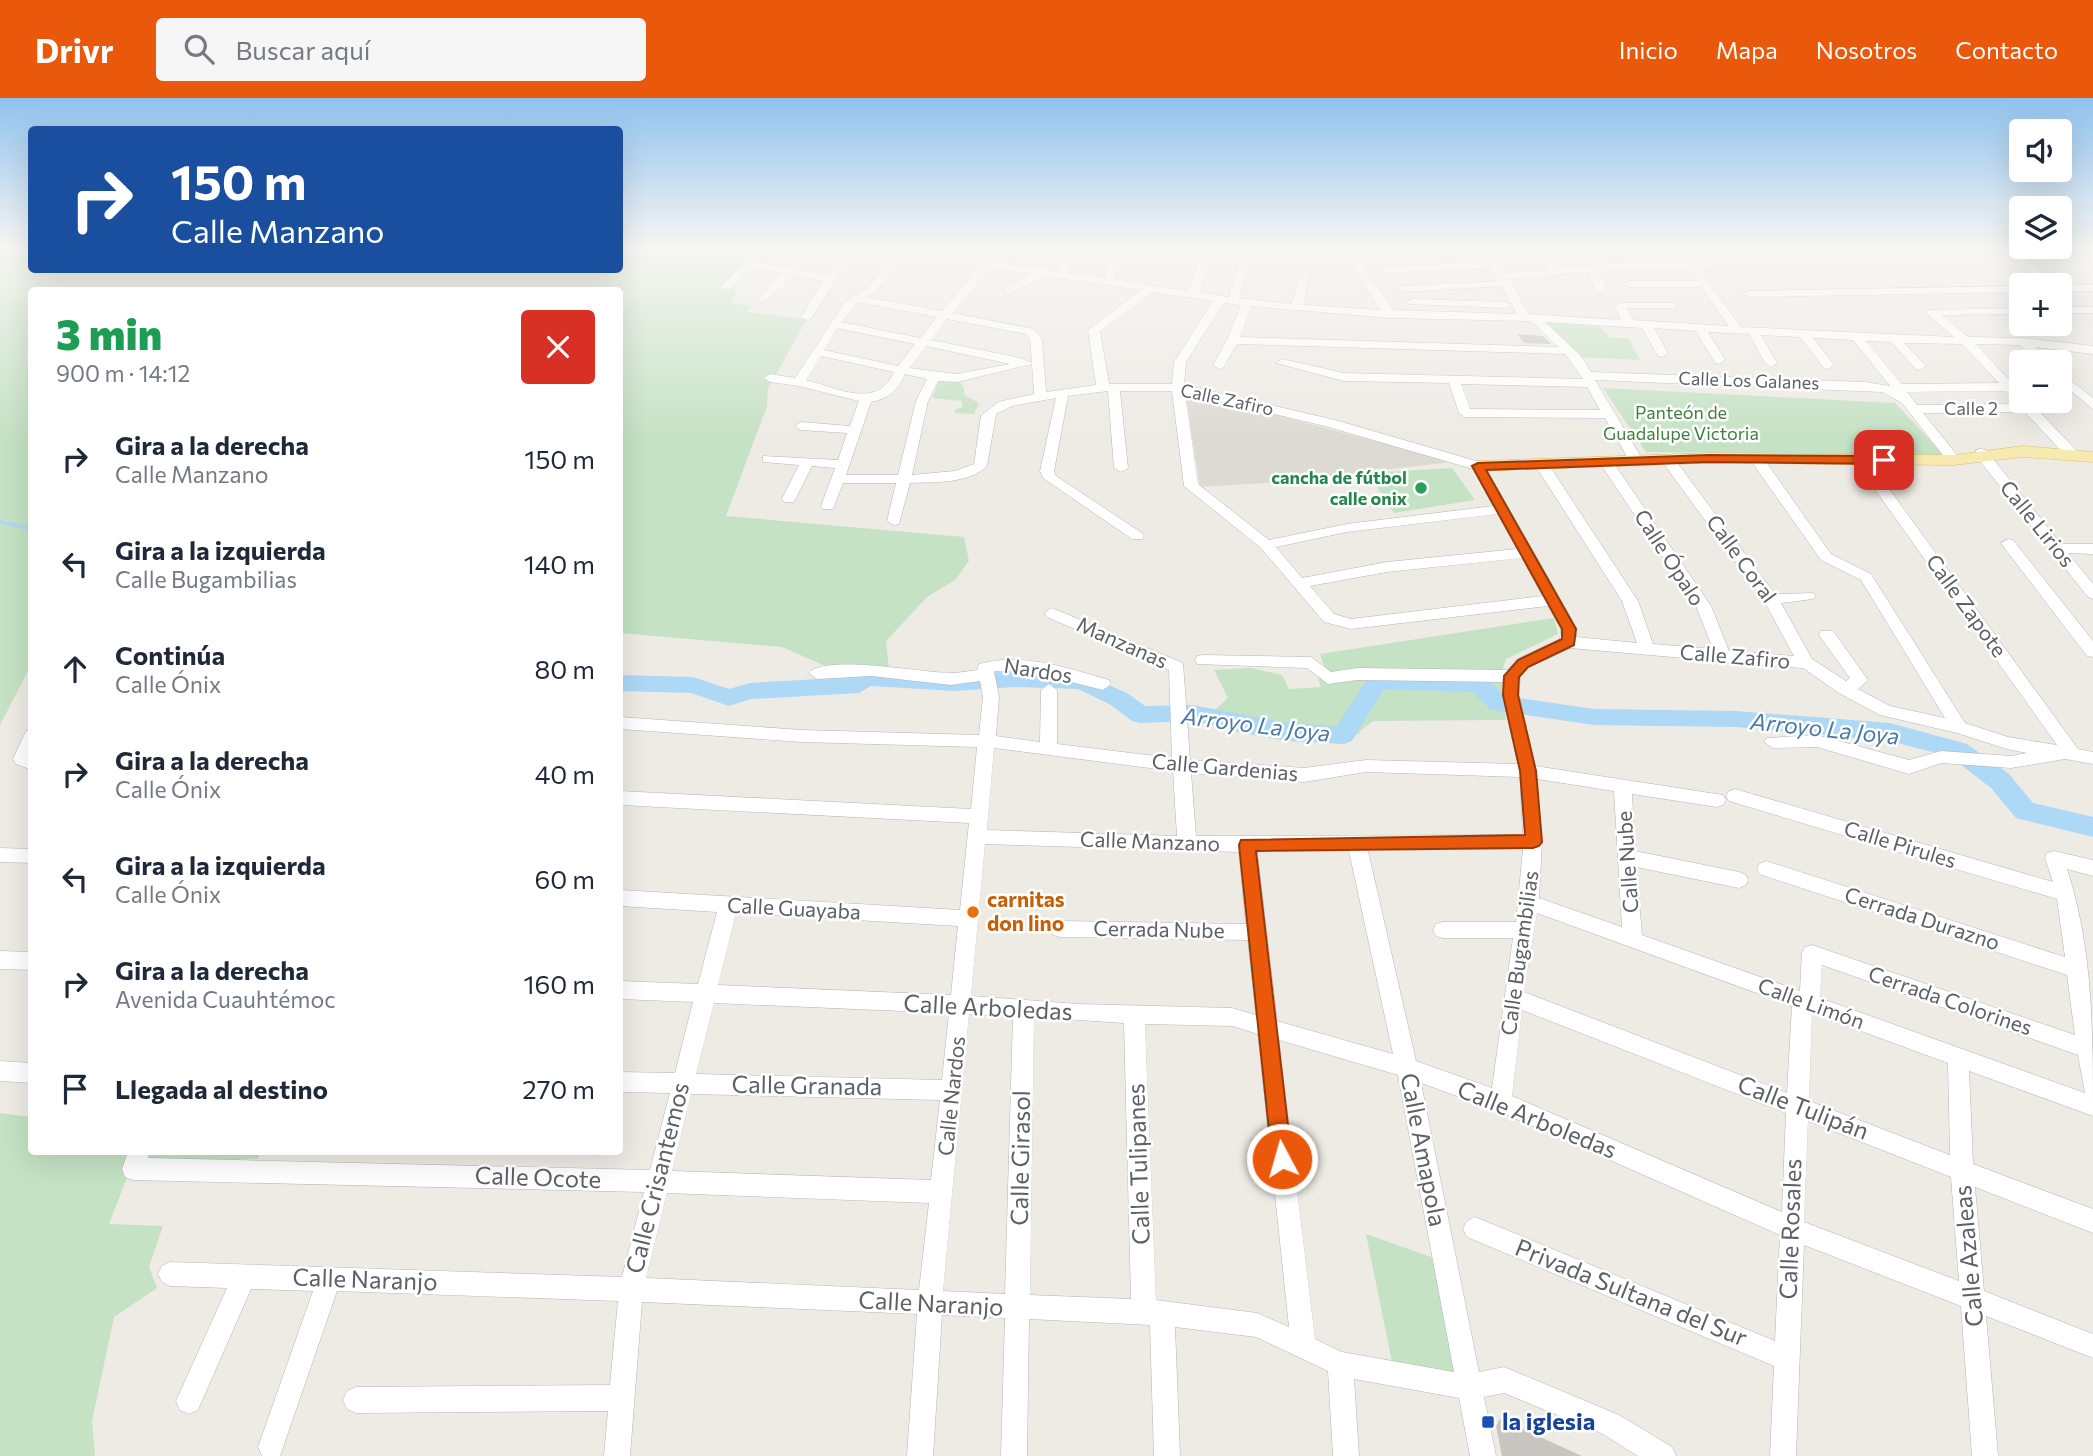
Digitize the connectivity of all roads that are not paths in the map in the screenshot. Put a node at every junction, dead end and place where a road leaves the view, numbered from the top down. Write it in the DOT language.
graph roads {
  1 [pos="810,312"];
  2 [pos="843,312"];
  3 [pos="936,312"];
  4 [pos="1118,312"];
  5 [pos="1212,312"];
  6 [pos="1243,312"];
  7 [pos="1304,312"];
  8 [pos="1388,312"];
  9 [pos="1516,312"];
  10 [pos="1521,312"];
  11 [pos="1624,312"];
  12 [pos="1725,312"];
  13 [pos="1931,312"];
  14 [pos="945,314"];
  15 [pos="1390,315"];
  16 [pos="807,317"];
  17 [pos="1524,318"];
  18 [pos="834,324"];
  19 [pos="1629,324"];
  20 [pos="1646,325"];
  21 [pos="1330,328"];
  22 [pos="1700,328"];
  23 [pos="1738,331"];
  24 [pos="1754,331"];
  25 [pos="1804,334"];
  26 [pos="1857,337"];
  27 [pos="1894,339"];
  28 [pos="1233,340"];
  29 [pos="925,341"];
  30 [pos="1967,342"];
  31 [pos="2023,342"];
  32 [pos="2032,350"];
  33 [pos="2093,350"];
  34 [pos="1568,351"];
  35 [pos="818,352"];
  36 [pos="1662,353"];
  37 [pos="1718,360"];
  38 [pos="1032,363"];
  39 [pos="1282,363"];
  40 [pos="1771,363"];
  41 [pos="1219,365"];
  42 [pos="1828,365"];
  43 [pos="1920,366"];
  44 [pos="901,370"];
  45 [pos="934,377"];
  46 [pos="770,378"];
  47 [pos="1590,379"];
  48 [pos="1454,380"];
  49 [pos="799,382"];
  50 [pos="2009,387"];
  51 [pos="2072,387"];
  52 [pos="1109,388"];
  53 [pos="1178,388"];
  54 [pos="1897,388"];
  55 [pos="1063,393"];
  56 [pos="1040,397"];
  57 [pos="866,399"];
  58 [pos="2009,403"];
  59 [pos="1910,405"];
  60 [pos="2093,405"];
  61 [pos="2033,413"];
  62 [pos="1610,414"];
  63 [pos="801,426"];
  64 [pos="853,430"];
  65 [pos="1981,453"];
  66 [pos="2071,453"];
  67 [pos="2093,457"];
  68 [pos="768,458"];
  69 [pos="1756,458"];
  70 [pos="1668,460"];
  71 [pos="1861,460"];
  72 [pos="1954,460"];
  73 [pos="808,461"];
  74 [pos="1637,461"];
  75 [pos="1606,462"];
  76 [pos="842,464"];
  77 [pos="1542,465"];
  78 [pos="1478,466"];
  79 [pos="1121,468"];
  80 [pos="837,479"];
  81 [pos="904,479"];
  82 [pos="789,499"];
  83 [pos="828,506"];
  84 [pos="1502,509"];
  85 [pos="894,521"];
  86 [pos="1137,536"];
  87 [pos="2008,543"];
  88 [pos="1266,545"];
  89 [pos="2057,548"];
  90 [pos="2093,549"];
  91 [pos="1526,552"];
  92 [pos="1299,583"];
  93 [pos="2093,594"];
  94 [pos="1808,596"];
  95 [pos="1771,599"];
  96 [pos="1553,600"];
  97 [pos="1052,613"];
  98 [pos="1827,635"];
  99 [pos="1569,642"];
  100 [pos="1647,649"];
  101 [pos="2093,652"];
  102 [pos="1724,658"];
  103 [pos="1203,660"];
  104 [pos="1806,663"];
  105 [pos="817,673"];
  106 [pos="1512,676"];
  107 [pos="986,678"];
  108 [pos="1103,684"];
  109 [pos="1844,689"];
  110 [pos="1049,691"];
  111 [pos="623,723"];
  112 [pos="1959,727"];
  113 [pos="985,741"];
  114 [pos="1773,742"];
  115 [pos="1048,748"];
  116 [pos="2071,752"];
  117 [pos="2093,758"];
  118 [pos="1184,766"];
  119 [pos="1528,771"];
  120 [pos="1623,784"];
  121 [pos="623,798"];
  122 [pos="978,827"];
  123 [pos="1187,842"];
  124 [pos="1533,842"];
  125 [pos="1357,844"];
  126 [pos="1247,845"];
  127 [pos="0,855"];
  128 [pos="28,856"];
  129 [pos="1626,857"];
  130 [pos="2093,867"];
  131 [pos="1766,869"];
  132 [pos="1739,880"];
  133 [pos="2066,894"];
  134 [pos="623,898"];
  135 [pos="1529,902"];
  136 [pos="728,905"];
  137 [pos="969,919"];
  138 [pos="1060,929"];
  139 [pos="1443,930"];
  140 [pos="1523,930"];
  141 [pos="1258,932"];
  142 [pos="1633,939"];
  143 [pos="1812,953"];
  144 [pos="0,960"];
  145 [pos="28,961"];
  146 [pos="2078,970"];
  147 [pos="623,990"];
  148 [pos="705,994"];
  149 [pos="1513,997"];
  150 [pos="1806,1003"];
  151 [pos="961,1005"];
  152 [pos="1024,1007"];
  153 [pos="1134,1015"];
  154 [pos="1268,1027"];
  155 [pos="2088,1048"];
  156 [pos="1958,1056"];
  157 [pos="1407,1068"];
  158 [pos="0,1071"];
  159 [pos="28,1073"];
  160 [pos="623,1082"];
  161 [pos="682,1084"];
  162 [pos="2093,1087"];
  163 [pos="952,1090"];
  164 [pos="1501,1102"];
  165 [pos="1796,1105"];
  166 [pos="2093,1106"];
  167 [pos="136,1160"];
  168 [pos="1962,1169"];
  169 [pos="658,1182"];
  170 [pos="942,1192"];
  171 [pos="2093,1221"];
  172 [pos="1791,1228"];
  173 [pos="1475,1229"];
  174 [pos="170,1274"];
  175 [pos="244,1276"];
  176 [pos="329,1279"];
  177 [pos="631,1289"];
  178 [pos="1972,1299"];
  179 [pos="930,1304"];
  180 [pos="1017,1308"];
  181 [pos="1153,1313"];
  182 [pos="1303,1345"];
  183 [pos="2093,1346"];
  184 [pos="1786,1358"];
  185 [pos="1340,1364"];
  186 [pos="1469,1387"];
  187 [pos="621,1398"];
  188 [pos="356,1400"];
  189 [pos="189,1401"];
  190 [pos="271,1447"];
  191 [pos="617,1456"];
  192 [pos="920,1456"];
  193 [pos="1014,1456"];
  194 [pos="1167,1456"];
  195 [pos="1346,1456"];
  196 [pos="1483,1456"];
  197 [pos="1663,1456"];
  198 [pos="1783,1456"];
  199 [pos="1985,1456"];
  1 -- 16 [label="street"];
  2 -- 18 [label="street"];
  3 -- 14 [label="street"];
  4 -- 52 [label="street"];
  5 -- 53 [label="street"];
  6 -- 28 [label="street"];
  7 -- 21 [label="street"];
  8 -- 15 [label="street"];
  9 -- 17 [label="street"];
  10 -- 17 [label="street"];
  11 -- 19 [label="street"];
  12 -- 23 [label="street"];
  13 -- 30 [label="street"];
  14 -- 29 [label="street"];
  14 -- 38 [label="street"];
  15 -- 17 [label="street"];
  15 -- 21 [label="street"];
  17 -- 19 [label="street"];
  17 -- 34 [label="street"];
  18 -- 29 [label="street"];
  18 -- 35 [label="street"];
  19 -- 20 [label="street"];
  20 -- 22 [label="street"];
  20 -- 36 [label="street"];
  21 -- 28 [label="street"];
  21 -- 34 [label="street"];
  22 -- 23 [label="street"];
  22 -- 37 [label="street"];
  23 -- 24 [label="street"];
  24 -- 25 [label="street"];
  24 -- 40 [label="street"];
  25 -- 26 [label="street"];
  25 -- 42 [label="street"];
  26 -- 27 [label="street"];
  26 -- 54 [label="street"];
  27 -- 30 [label="street"];
  27 -- 43 [label="street"];
  28 -- 41 [label="street"];
  29 -- 38 [label="street"];
  29 -- 44 [label="street"];
  30 -- 31 [label="street"];
  30 -- 50 [label="street"];
  31 -- 32 [label="street"];
  31 -- 33 [label="street"];
  34 -- 47 [label="street"];
  35 -- 44 [label="street"];
  35 -- 49 [label="street"];
  38 -- 45 [label="street"];
  38 -- 56 [label="street"];
  39 -- 48 [label="street, Calle Los Galanes"];
  44 -- 45 [label="street"];
  44 -- 57 [label="street"];
  45 -- 81 [label="street"];
  46 -- 49 [label="street"];
  47 -- 48 [label="street, Calle Los Galanes"];
  47 -- 59 [label="street, Calle Los Galanes"];
  47 -- 62 [label="street"];
  48 -- 62 [label="street"];
  49 -- 57 [label="street"];
  50 -- 54 [label="street"];
  51 -- 60 [label="street"];
  52 -- 53 [label="street, Calle Zafiro"];
  52 -- 55 [label="street, Calle Zafiro"];
  52 -- 79 [label="street"];
  53 -- 78 [label="street, Calle Zafiro"];
  53 -- 88 [label="street"];
  54 -- 59 [label="street"];
  55 -- 56 [label="street, Calle Zafiro"];
  55 -- 86 [label="street"];
  56 -- 81 [label="street, Calle Zafiro"];
  57 -- 64 [label="street"];
  58 -- 59 [label="street, Calle 2"];
  59 -- 72 [label="street"];
  61 -- 66 [label="street"];
  62 -- 74 [label="street"];
  63 -- 64 [label="street"];
  64 -- 76 [label="street"];
  65 -- 66 [label="main road"];
  65 -- 72 [label="main road"];
  65 -- 89 [label="street, Calle Lirios"];
  66 -- 67 [label="main road"];
  68 -- 73 [label="street"];
  69 -- 70 [label="main road"];
  69 -- 71 [label="main road"];
  69 -- 112 [label="street"];
  70 -- 74 [label="main road"];
  70 -- 95 [label="street, Calle Coral"];
  71 -- 72 [label="main road"];
  71 -- 116 [label="street, Calle Zapote"];
  73 -- 76 [label="street"];
  73 -- 82 [label="street"];
  74 -- 75 [label="main road"];
  75 -- 77 [label="main road"];
  75 -- 102 [label="street, Calle Ópalo"];
  76 -- 80 [label="street"];
  77 -- 78 [label="main road"];
  77 -- 100 [label="street"];
  78 -- 84 [label="street"];
  80 -- 81 [label="street"];
  80 -- 83 [label="street"];
  81 -- 85 [label="street"];
  84 -- 88 [label="street"];
  84 -- 91 [label="street"];
  87 -- 101 [label="street"];
  88 -- 92 [label="street"];
  89 -- 90 [label="street"];
  89 -- 93 [label="street, Calle Lirios"];
  91 -- 92 [label="street"];
  91 -- 96 [label="street"];
  92 -- 96 [label="street"];
  94 -- 95 [label="street"];
  95 -- 104 [label="street, Calle Coral"];
  96 -- 99 [label="street"];
  97 -- 118 [label="street, Manzanas"];
  98 -- 109 [label="street"];
  99 -- 100 [label="street, Calle Zafiro"];
  99 -- 106 [label="street"];
  100 -- 102 [label="street, Calle Zafiro"];
  102 -- 104 [label="street, Calle Zafiro"];
  103 -- 106 [label="street"];
  104 -- 109 [label="street, Calle Zafiro"];
  105 -- 107 [label="street"];
  106 -- 119 [label="street, Calle Bugambilias"];
  107 -- 108 [label="street, Nardos"];
  107 -- 113 [label="street, Calle Nardos"];
  109 -- 112 [label="street, Calle Zafiro"];
  110 -- 115 [label="street"];
  111 -- 113 [label="street, Calle Gardenias"];
  112 -- 116 [label="street, Calle Zafiro"];
  113 -- 115 [label="street, Calle Gardenias"];
  113 -- 122 [label="street, Calle Nardos"];
  114 -- 116 [label="street"];
  115 -- 118 [label="street, Calle Gardenias"];
  116 -- 117 [label="street, Calle Zafiro"];
  118 -- 119 [label="street, Calle Gardenias"];
  118 -- 123 [label="street"];
  119 -- 120 [label="street, Calle Pirules"];
  119 -- 124 [label="street, Calle Bugambilias"];
  120 -- 129 [label="street, Calle Nube"];
  120 -- 133 [label="street, Calle Pirules"];
  121 -- 122 [label="street, Calle Manzano"];
  122 -- 123 [label="street, Calle Manzano"];
  122 -- 137 [label="street, Calle Nardos"];
  123 -- 126 [label="street, Calle Manzano"];
  124 -- 125 [label="street, Calle Manzano"];
  124 -- 135 [label="street, Calle Bugambilias"];
  125 -- 126 [label="street, Calle Manzano"];
  125 -- 157 [label="street, Calle Amapola"];
  126 -- 141 [label="street"];
  127 -- 128 [label="street"];
  129 -- 132 [label="street"];
  129 -- 142 [label="street, Calle Nube"];
  130 -- 133 [label="street"];
  131 -- 146 [label="street, Cerrada Durazno"];
  133 -- 146 [label="street"];
  134 -- 136 [label="street, Calle Guayaba"];
  135 -- 140 [label="street, Calle Bugambilias"];
  135 -- 142 [label="street, Calle Limón"];
  136 -- 137 [label="street, Calle Guayaba"];
  136 -- 148 [label="street, Calle Crisantemos"];
  137 -- 151 [label="street, Calle Nardos"];
  138 -- 141 [label="street, Cerrada Nube"];
  139 -- 140 [label="street"];
  140 -- 149 [label="street, Calle Bugambilias"];
  141 -- 154 [label="street"];
  142 -- 150 [label="street, Calle Limón"];
  143 -- 150 [label="street, Calle Rosales"];
  143 -- 155 [label="street, Cerrada Colorines"];
  144 -- 145 [label="street"];
  146 -- 155 [label="street"];
  147 -- 148 [label="street, Calle Arboledas"];
  148 -- 151 [label="street, Calle Arboledas"];
  148 -- 161 [label="street, Calle Crisantemos"];
  149 -- 164 [label="street, Calle Bugambilias"];
  149 -- 165 [label="street, Calle Tulipán"];
  150 -- 156 [label="street, Calle Limón"];
  150 -- 165 [label="street, Calle Rosales"];
  151 -- 152 [label="street, Calle Arboledas"];
  151 -- 163 [label="street, Calle Nardos"];
  152 -- 153 [label="street, Calle Arboledas"];
  152 -- 180 [label="street, Calle Girasol"];
  153 -- 154 [label="street, Calle Arboledas"];
  153 -- 181 [label="street, Calle Tulipanes"];
  154 -- 157 [label="street, Calle Arboledas"];
  154 -- 182 [label="street"];
  155 -- 162 [label="street"];
  156 -- 166 [label="street, Calle Limón"];
  156 -- 168 [label="street, Calle Azaleas"];
  157 -- 164 [label="street, Calle Arboledas"];
  157 -- 186 [label="street, Calle Amapola"];
  158 -- 159 [label="street"];
  160 -- 161 [label="street, Calle Granada"];
  161 -- 163 [label="street, Calle Granada"];
  161 -- 169 [label="street, Calle Crisantemos"];
  163 -- 170 [label="street, Calle Nardos"];
  164 -- 172 [label="street, Calle Arboledas"];
  165 -- 168 [label="street, Calle Tulipán"];
  165 -- 172 [label="street, Calle Rosales"];
  167 -- 169 [label="street, Calle Ocote"];
  168 -- 171 [label="street, Calle Tulipán"];
  168 -- 178 [label="street, Calle Azaleas"];
  169 -- 170 [label="street, Calle Ocote"];
  169 -- 177 [label="street, Calle Crisantemos"];
  170 -- 179 [label="street, Calle Nardos"];
  172 -- 178 [label="street, Calle Arboledas"];
  172 -- 184 [label="street, Calle Rosales"];
  173 -- 184 [label="street, Privada Sultana del Sur"];
  174 -- 175 [label="street, Calle Naranjo"];
  175 -- 176 [label="street, Calle Naranjo"];
  175 -- 189 [label="street"];
  176 -- 177 [label="street, Calle Naranjo"];
  176 -- 190 [label="street"];
  177 -- 179 [label="street, Calle Naranjo"];
  177 -- 187 [label="street, Calle Crisantemos"];
  178 -- 183 [label="street, Calle Arboledas"];
  178 -- 199 [label="street, Calle Azaleas"];
  179 -- 180 [label="street, Calle Naranjo"];
  179 -- 192 [label="street, Calle Nardos"];
  180 -- 181 [label="street, Calle Naranjo"];
  180 -- 193 [label="street, Calle Girasol"];
  181 -- 182 [label="street, Calle Naranjo"];
  181 -- 194 [label="street, Calle Tulipanes"];
  182 -- 185 [label="street, Calle Naranjo"];
  184 -- 198 [label="street, Calle Rosales"];
  185 -- 186 [label="street, Calle Naranjo"];
  185 -- 195 [label="street"];
  186 -- 196 [label="street, Calle Amapola"];
  186 -- 197 [label="street, Calle Naranjo"];
  187 -- 188 [label="street"];
  187 -- 191 [label="street, Calle Crisantemos"];
}
